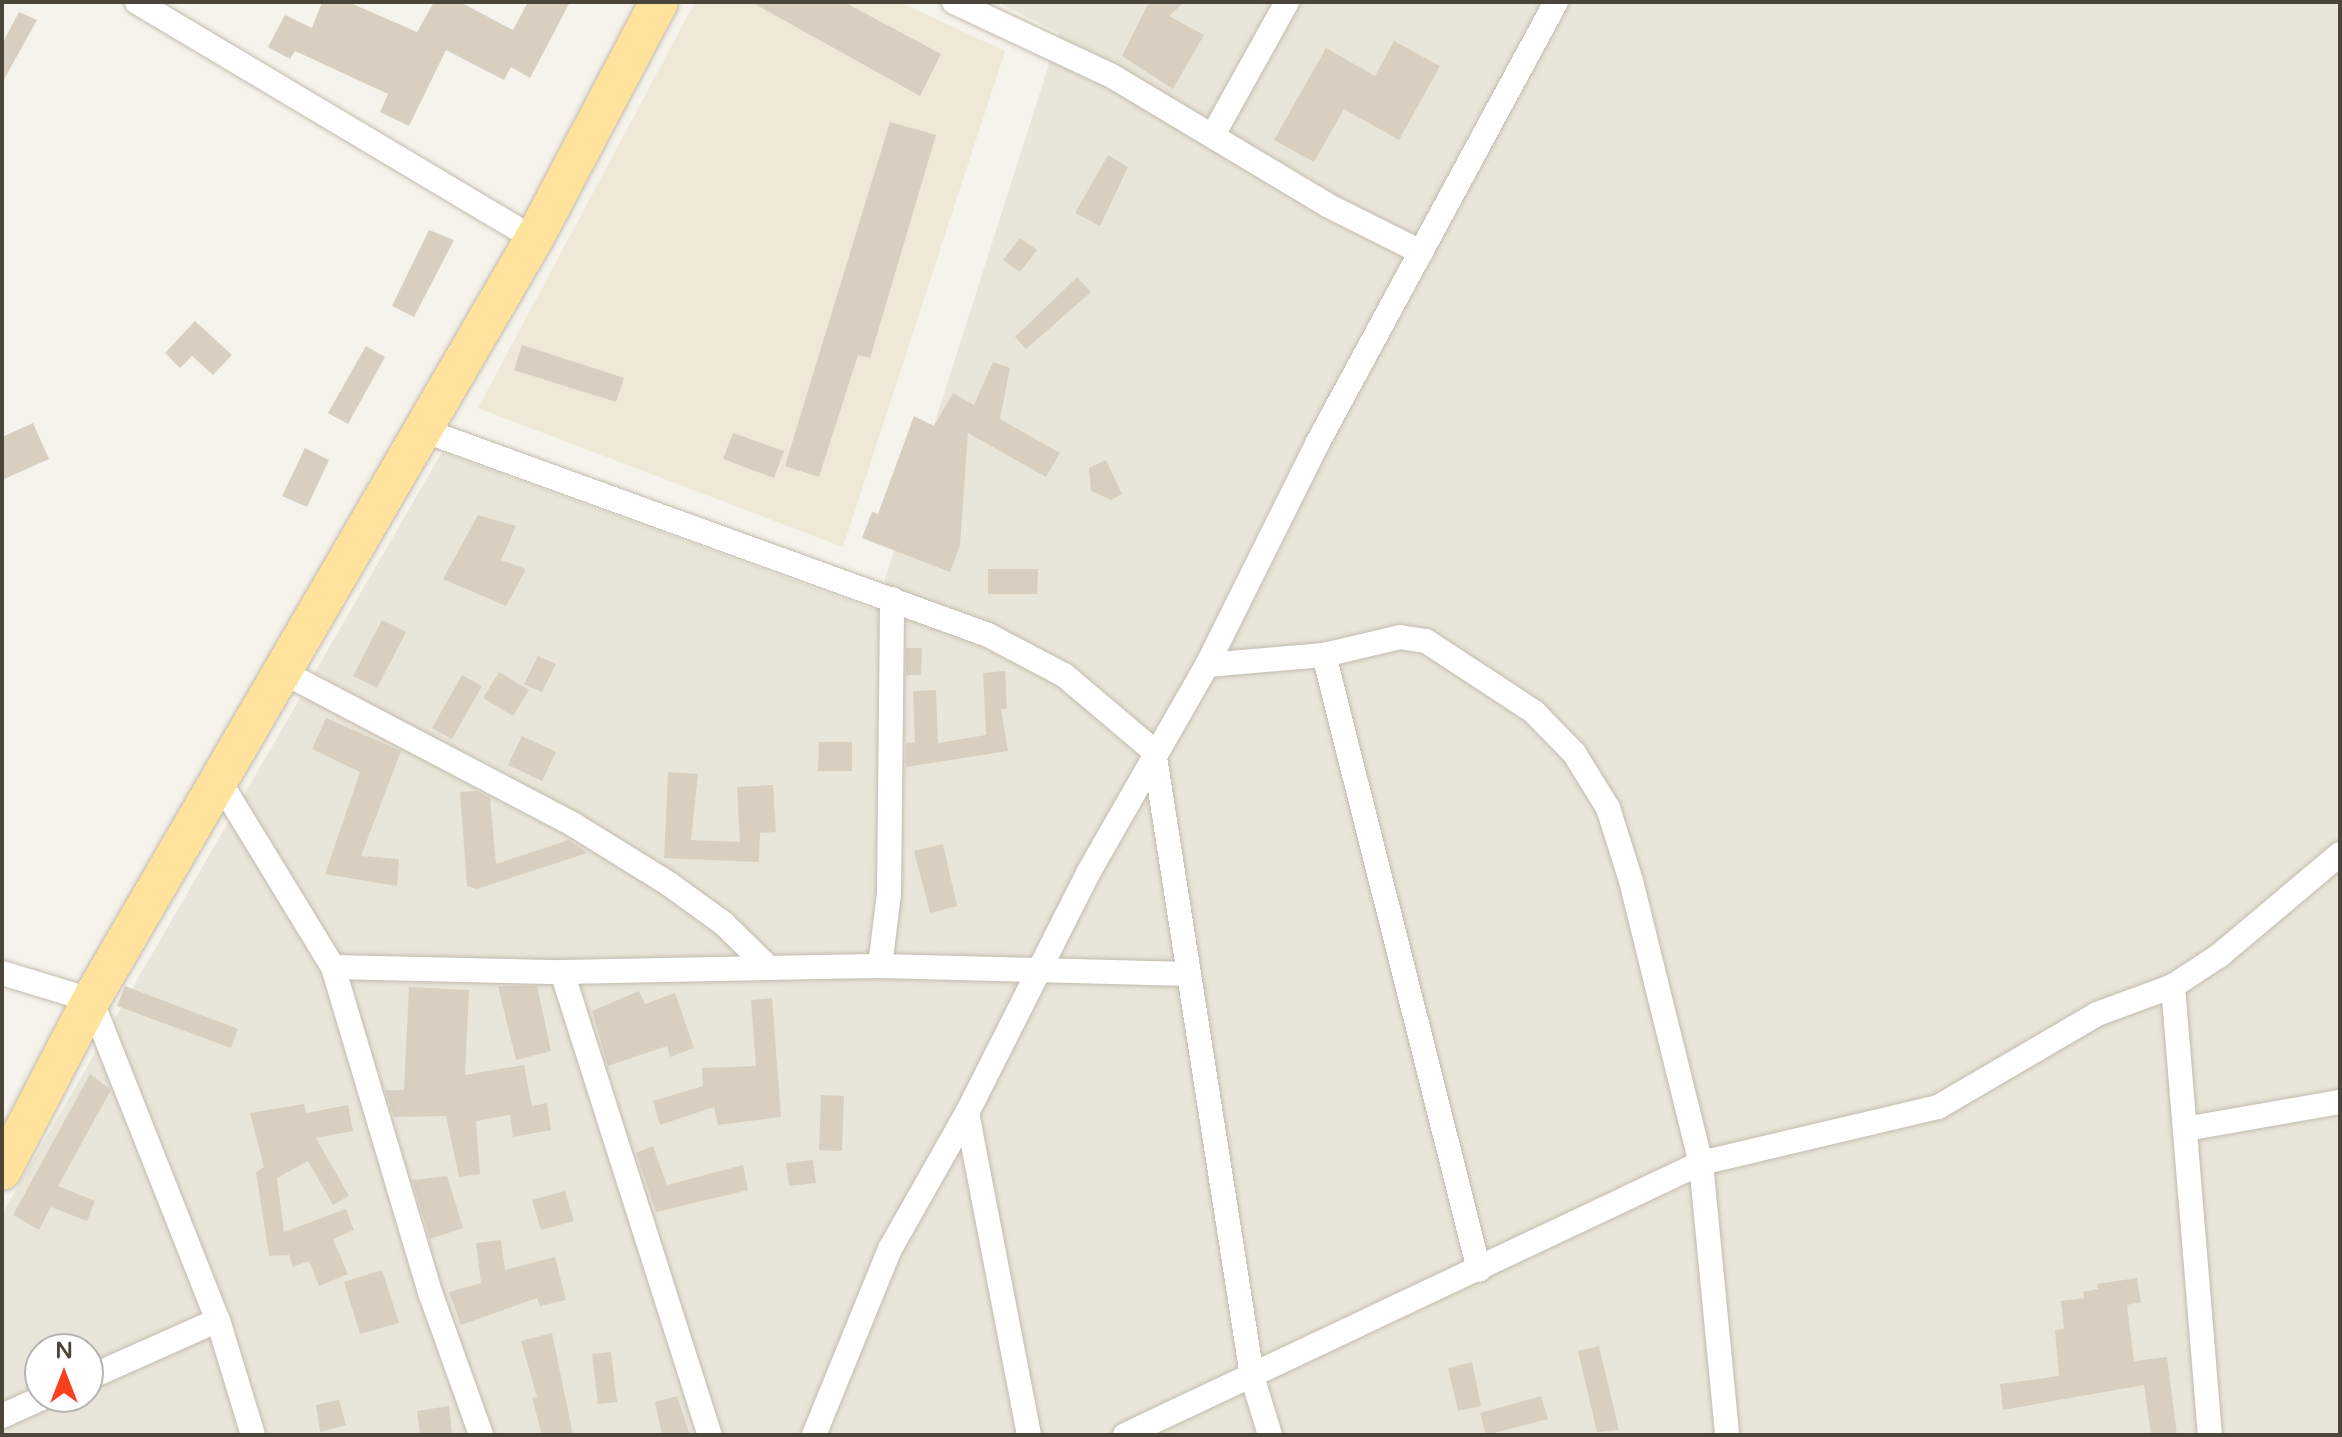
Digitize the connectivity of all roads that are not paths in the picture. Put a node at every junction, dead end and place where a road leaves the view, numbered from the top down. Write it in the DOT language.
graph roads {
  1 [pos="137,2"];
  2 [pos="659,2"];
  3 [pos="954,2"];
  4 [pos="1287,2"];
  5 [pos="1556,2"];
  6 [pos="989,9"];
  7 [pos="1213,135"];
  8 [pos="534,239"];
  9 [pos="1421,252"];
  10 [pos="420,429"];
  11 [pos="892,599"];
  12 [pos="1324,655"];
  13 [pos="1207,665"];
  14 [pos="281,671"];
  15 [pos="1154,751"];
  16 [pos="220,782"];
  17 [pos="2340,854"];
  18 [pos="767,966"];
  19 [pos="880,966"];
  20 [pos="333,967"];
  21 [pos="1040,968"];
  22 [pos="562,972"];
  23 [pos="2,973"];
  24 [pos="1189,974"];
  25 [pos="2173,986"];
  26 [pos="91,1000"];
  27 [pos="2340,1102"];
  28 [pos="967,1113"];
  29 [pos="2185,1129"];
  30 [pos="1701,1163"];
  31 [pos="2,1171"];
  32 [pos="1479,1270"];
  33 [pos="218,1320"];
  34 [pos="104,1371"];
  35 [pos="1252,1376"];
  36 [pos="24,1406"];
  37 [pos="2,1416"];
  38 [pos="253,1435"];
  39 [pos="481,1435"];
  40 [pos="710,1435"];
  41 [pos="814,1435"];
  42 [pos="1029,1435"];
  43 [pos="1125,1435"];
  44 [pos="1270,1435"];
  45 [pos="1727,1435"];
  46 [pos="2210,1435"];
  1 -- 8 [label="street"];
  2 -- 8 [label="main road"];
  3 -- 6 [label="street"];
  4 -- 7 [label="street"];
  5 -- 9 [label="street"];
  6 -- 7 [label="street"];
  7 -- 9 [label="street"];
  8 -- 10 [label="main road"];
  9 -- 13 [label="street"];
  10 -- 11 [label="street"];
  10 -- 14 [label="main road"];
  11 -- 15 [label="street"];
  11 -- 19 [label="street"];
  12 -- 13 [label="street"];
  12 -- 30 [label="street"];
  12 -- 32 [label="street"];
  13 -- 15 [label="street"];
  14 -- 16 [label="main road"];
  14 -- 18 [label="street"];
  15 -- 21 [label="street"];
  15 -- 24 [label="street"];
  16 -- 20 [label="street"];
  16 -- 26 [label="main road"];
  17 -- 25 [label="street"];
  18 -- 19 [label="street"];
  18 -- 22 [label="street"];
  19 -- 21 [label="street"];
  20 -- 22 [label="street"];
  20 -- 39 [label="street"];
  21 -- 24 [label="street"];
  21 -- 28 [label="street"];
  22 -- 40 [label="street"];
  23 -- 26 [label="street"];
  24 -- 35 [label="street"];
  25 -- 29 [label="street"];
  25 -- 30 [label="street"];
  26 -- 31 [label="main road"];
  26 -- 33 [label="street"];
  27 -- 29 [label="street"];
  28 -- 41 [label="street"];
  28 -- 42 [label="street"];
  29 -- 46 [label="street"];
  30 -- 32 [label="street"];
  30 -- 45 [label="street"];
  32 -- 35 [label="street"];
  33 -- 34 [label="street"];
  33 -- 38 [label="street"];
  35 -- 43 [label="street"];
  35 -- 44 [label="street"];
  36 -- 37 [label="street"];
}
